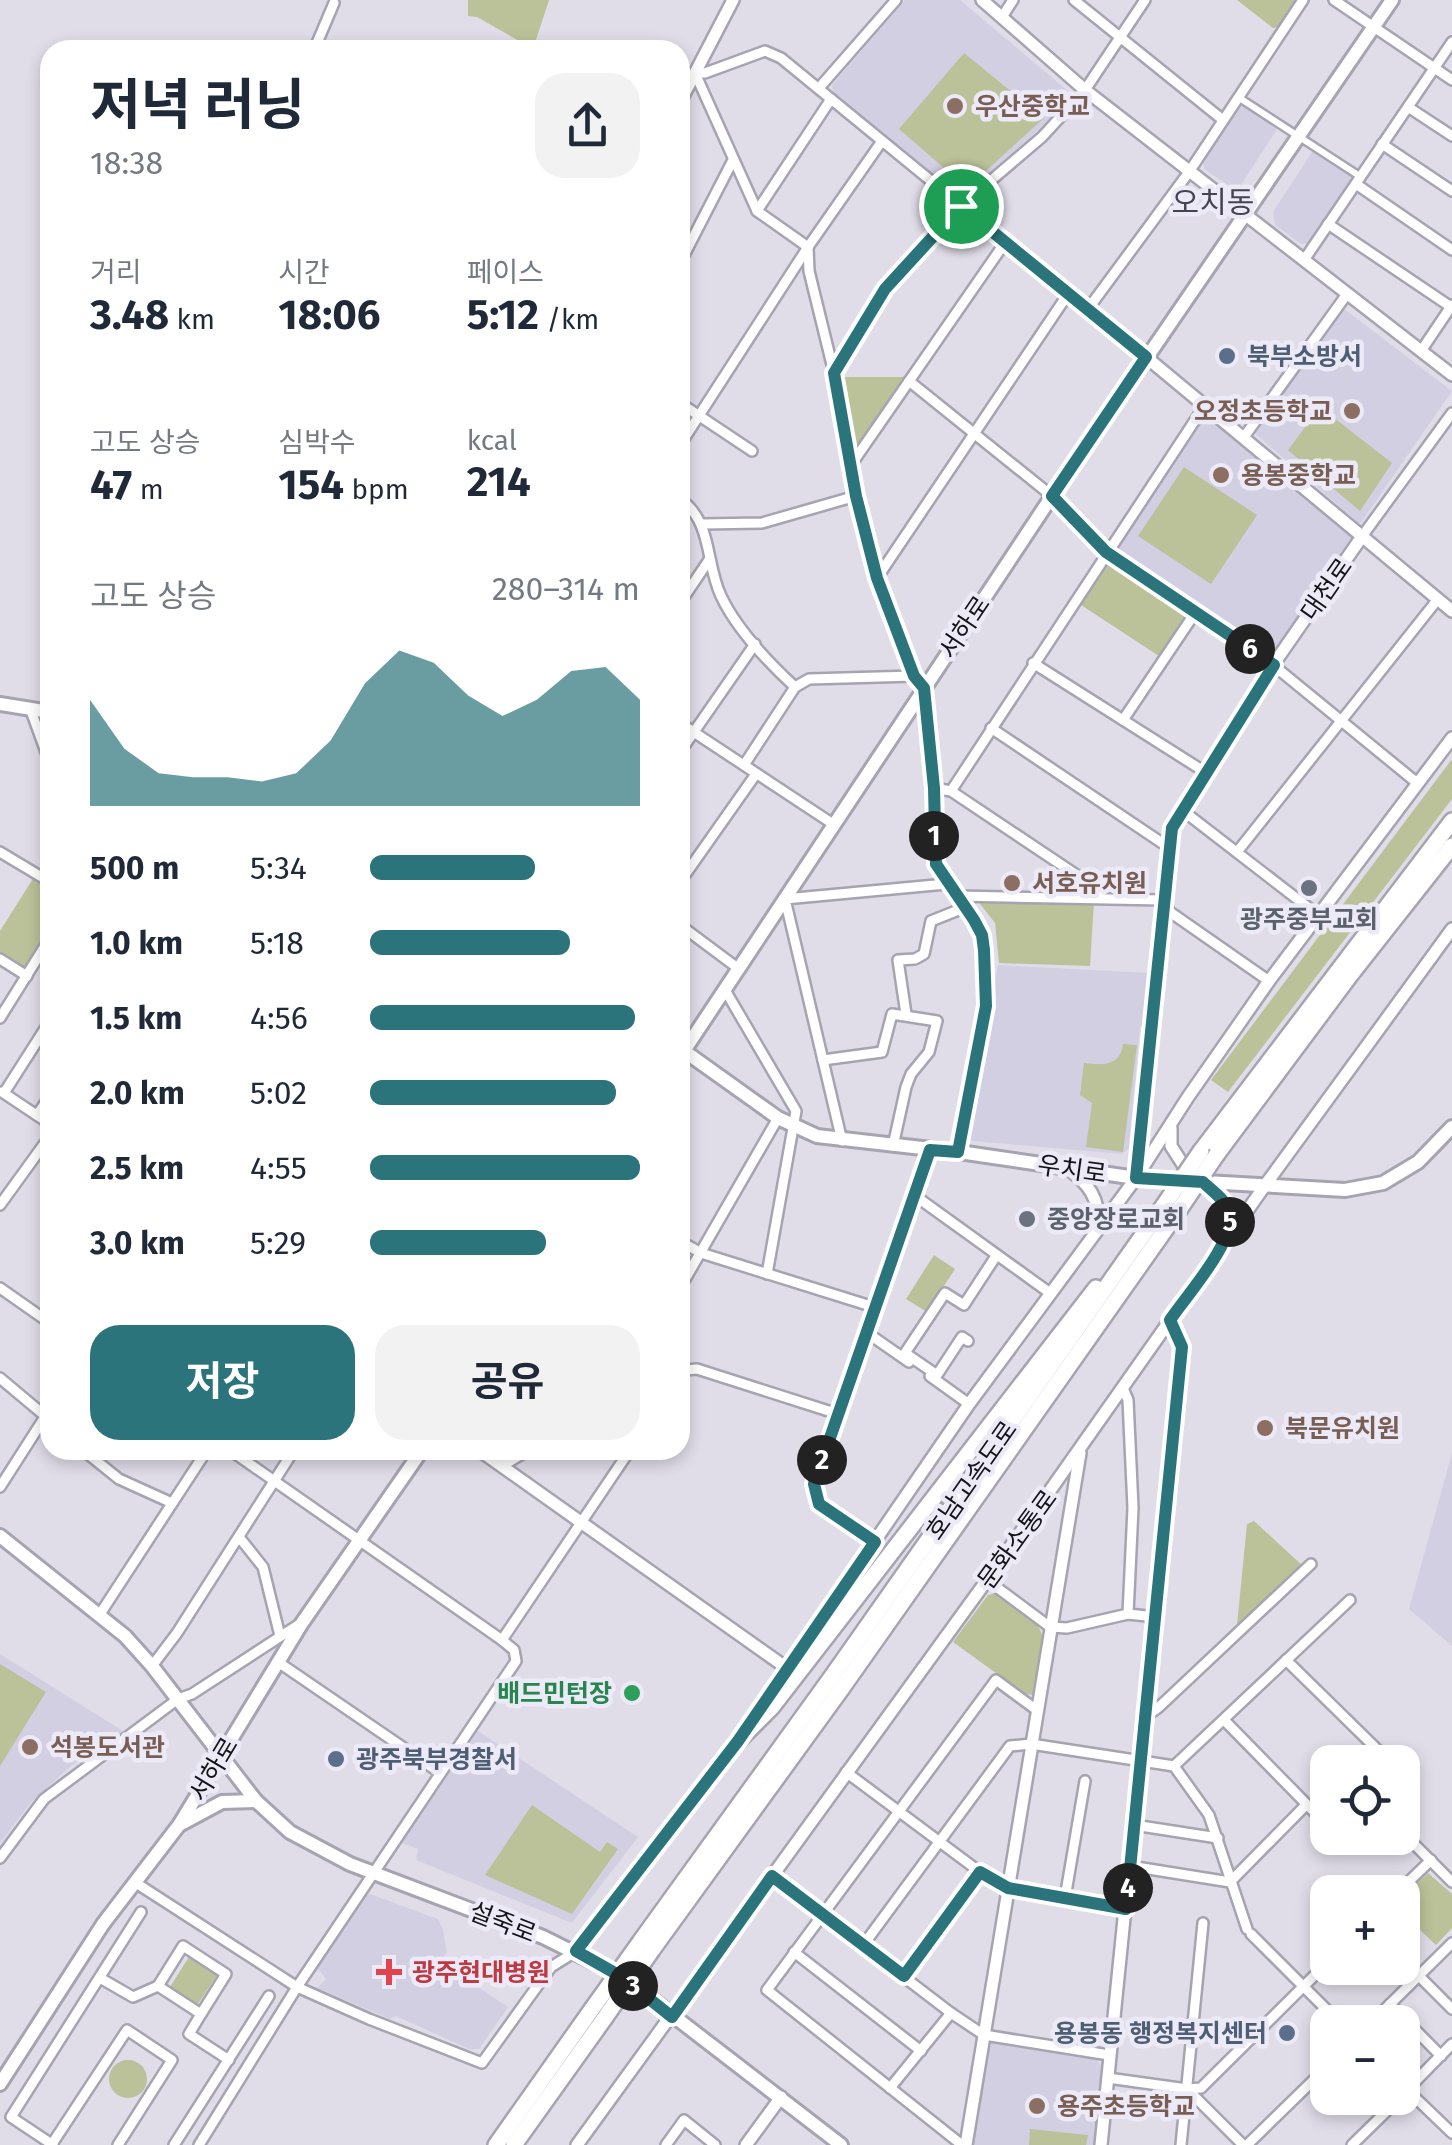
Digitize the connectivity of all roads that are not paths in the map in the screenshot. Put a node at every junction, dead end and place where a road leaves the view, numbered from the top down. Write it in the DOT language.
graph roads {
  1 [pos="733,0"];
  2 [pos="896,0"];
  3 [pos="982,0"];
  4 [pos="1013,0"];
  5 [pos="1145,0"];
  6 [pos="1303,0"];
  7 [pos="1334,0"];
  8 [pos="1392,0"];
  9 [pos="1077,1"];
  10 [pos="334,3"];
  11 [pos="1002,17"];
  12 [pos="1374,27"];
  13 [pos="1119,37"];
  14 [pos="318,40"];
  15 [pos="1452,42"];
  16 [pos="1434,68"];
  17 [pos="695,74"];
  18 [pos="1452,80"];
  19 [pos="690,83"];
  20 [pos="818,88"];
  21 [pos="1084,90"];
  22 [pos="1238,97"];
  23 [pos="831,99"];
  24 [pos="1408,107"];
  25 [pos="1223,120"];
  26 [pos="1300,136"];
  27 [pos="1452,136"];
  28 [pos="882,141"];
  29 [pos="1382,144"];
  30 [pos="733,160"];
  31 [pos="1189,172"];
  32 [pos="1358,180"];
  33 [pos="1449,189"];
  34 [pos="961,206"];
  35 [pos="757,211"];
  36 [pos="1246,214"];
  37 [pos="1328,224"];
  38 [pos="690,242"];
  39 [pos="1004,244"];
  40 [pos="808,248"];
  41 [pos="1452,250"];
  42 [pos="1304,260"];
  43 [pos="1068,294"];
  44 [pos="1347,294"];
  45 [pos="1451,306"];
  46 [pos="1088,309"];
  47 [pos="1421,350"];
  48 [pos="1146,357"];
  49 [pos="834,373"];
  50 [pos="1452,375"];
  51 [pos="909,380"];
  52 [pos="1205,405"];
  53 [pos="690,410"];
  54 [pos="1452,413"];
  55 [pos="699,416"];
  56 [pos="690,430"];
  57 [pos="974,435"];
  58 [pos="1244,437"];
  59 [pos="752,451"];
  60 [pos="851,465"];
  61 [pos="856,496"];
  62 [pos="1052,496"];
  63 [pos="690,506"];
  64 [pos="703,524"];
  65 [pos="1363,535"];
  66 [pos="1106,552"];
  67 [pos="709,560"];
  68 [pos="877,578"];
  69 [pos="690,588"];
  70 [pos="1438,598"];
  71 [pos="1452,611"];
  72 [pos="1195,613"];
  73 [pos="755,644"];
  74 [pos="1033,663"];
  75 [pos="1274,665"];
  76 [pos="914,676"];
  77 [pos="795,687"];
  78 [pos="924,688"];
  79 [pos="0,704"];
  80 [pos="30,708"];
  81 [pos="40,710"];
  82 [pos="1340,719"];
  83 [pos="1123,720"];
  84 [pos="991,728"];
  85 [pos="690,730"];
  86 [pos="694,732"];
  87 [pos="40,736"];
  88 [pos="690,738"];
  89 [pos="1452,738"];
  90 [pos="744,766"];
  91 [pos="1205,772"];
  92 [pos="756,774"];
  93 [pos="1416,782"];
  94 [pos="934,788"];
  95 [pos="951,791"];
  96 [pos="1182,810"];
  97 [pos="1452,821"];
  98 [pos="833,824"];
  99 [pos="1452,846"];
  100 [pos="1171,849"];
  101 [pos="0,852"];
  102 [pos="1237,852"];
  103 [pos="690,868"];
  104 [pos="40,876"];
  105 [pos="946,884"];
  106 [pos="957,896"];
  107 [pos="1101,898"];
  108 [pos="786,899"];
  109 [pos="1163,900"];
  110 [pos="966,907"];
  111 [pos="1318,915"];
  112 [pos="1452,929"];
  113 [pos="690,932"];
  114 [pos="0,959"];
  115 [pos="40,959"];
  116 [pos="739,969"];
  117 [pos="26,976"];
  118 [pos="1269,982"];
  119 [pos="725,990"];
  120 [pos="906,1014"];
  121 [pos="0,1017"];
  122 [pos="40,1035"];
  123 [pos="690,1039"];
  124 [pos="690,1058"];
  125 [pos="823,1060"];
  126 [pos="2,1092"];
  127 [pos="40,1111"];
  128 [pos="37,1116"];
  129 [pos="40,1118"];
  130 [pos="778,1118"];
  131 [pos="1172,1120"];
  132 [pos="1452,1127"];
  133 [pos="795,1128"];
  134 [pos="842,1140"];
  135 [pos="892,1146"];
  136 [pos="40,1150"];
  137 [pos="930,1150"];
  138 [pos="958,1152"];
  139 [pos="1209,1152"];
  140 [pos="1067,1168"];
  141 [pos="1136,1178"];
  142 [pos="1199,1181"];
  143 [pos="1266,1184"];
  144 [pos="914,1195"];
  145 [pos="0,1205"];
  146 [pos="1171,1208"];
  147 [pos="1094,1234"];
  148 [pos="1228,1238"];
  149 [pos="690,1247"];
  150 [pos="1134,1249"];
  151 [pos="701,1253"];
  152 [pos="996,1256"];
  153 [pos="690,1271"];
  154 [pos="767,1274"];
  155 [pos="0,1288"];
  156 [pos="1050,1293"];
  157 [pos="874,1307"];
  158 [pos="40,1317"];
  159 [pos="1170,1320"];
  160 [pos="866,1332"];
  161 [pos="968,1341"];
  162 [pos="690,1370"];
  163 [pos="0,1378"];
  164 [pos="1123,1388"];
  165 [pos="968,1404"];
  166 [pos="40,1409"];
  167 [pos="838,1414"];
  168 [pos="40,1427"];
  169 [pos="1081,1449"];
  170 [pos="95,1460"];
  171 [pos="200,1460"];
  172 [pos="244,1460"];
  173 [pos="288,1460"];
  174 [pos="415,1460"];
  175 [pos="493,1460"];
  176 [pos="512,1460"];
  177 [pos="623,1460"];
  178 [pos="502,1466"];
  179 [pos="274,1481"];
  180 [pos="0,1487"];
  181 [pos="172,1503"];
  182 [pos="582,1522"];
  183 [pos="0,1536"];
  184 [pos="239,1536"];
  185 [pos="359,1541"];
  186 [pos="875,1542"];
  187 [pos="1311,1564"];
  188 [pos="987,1580"];
  189 [pos="1350,1600"];
  190 [pos="100,1614"];
  191 [pos="1128,1614"];
  192 [pos="1156,1618"];
  193 [pos="302,1624"];
  194 [pos="1050,1627"];
  195 [pos="280,1636"];
  196 [pos="502,1640"];
  197 [pos="1286,1660"];
  198 [pos="278,1662"];
  199 [pos="152,1666"];
  200 [pos="788,1669"];
  201 [pos="178,1699"];
  202 [pos="1038,1711"];
  203 [pos="1145,1716"];
  204 [pos="1224,1720"];
  205 [pos="738,1741"];
  206 [pos="1031,1744"];
  207 [pos="1372,1745"];
  208 [pos="220,1755"];
  209 [pos="1139,1761"];
  210 [pos="1174,1766"];
  211 [pos="439,1772"];
  212 [pos="846,1772"];
  213 [pos="1085,1781"];
  214 [pos="256,1801"];
  215 [pos="1306,1805"];
  216 [pos="1310,1809"];
  217 [pos="899,1810"];
  218 [pos="179,1825"];
  219 [pos="1134,1825"];
  220 [pos="1218,1838"];
  221 [pos="940,1840"];
  222 [pos="1420,1850"];
  223 [pos="0,1858"];
  224 [pos="1430,1860"];
  225 [pos="1130,1866"];
  226 [pos="372,1872"];
  227 [pos="980,1872"];
  228 [pos="1415,1875"];
  229 [pos="772,1876"];
  230 [pos="1230,1882"];
  231 [pos="1452,1882"];
  232 [pos="136,1883"];
  233 [pos="1008,1888"];
  234 [pos="1065,1898"];
  235 [pos="1126,1909"];
  236 [pos="141,1912"];
  237 [pos="823,1914"];
  238 [pos="1203,1923"];
  239 [pos="864,1944"];
  240 [pos="646,1946"];
  241 [pos="1451,1946"];
  242 [pos="576,1951"];
  243 [pos="794,1952"];
  244 [pos="1420,1975"];
  245 [pos="904,1976"];
  246 [pos="1420,1977"];
  247 [pos="100,1978"];
  248 [pos="1310,1979"];
  249 [pos="1410,1985"];
  250 [pos="158,1986"];
  251 [pos="1303,1986"];
  252 [pos="297,1987"];
  253 [pos="269,1996"];
  254 [pos="1390,2004"];
  255 [pos="1321,2005"];
  256 [pos="1452,2009"];
  257 [pos="951,2013"];
  258 [pos="201,2014"];
  259 [pos="598,2014"];
  260 [pos="672,2017"];
  261 [pos="984,2034"];
  262 [pos="1452,2044"];
  263 [pos="921,2051"];
  264 [pos="1110,2054"];
  265 [pos="1441,2056"];
  266 [pos="229,2060"];
  267 [pos="1420,2076"];
  268 [pos="1108,2078"];
  269 [pos="1310,2083"];
  270 [pos="0,2084"];
  271 [pos="890,2088"];
  272 [pos="1187,2089"];
  273 [pos="781,2097"];
  274 [pos="1420,2107"];
  275 [pos="1381,2115"];
  276 [pos="1452,2134"];
  277 [pos="53,2145"];
  278 [pos="118,2145"];
  279 [pos="174,2145"];
  280 [pos="199,2145"];
  281 [pos="496,2145"];
  282 [pos="514,2145"];
  283 [pos="577,2145"];
  284 [pos="666,2145"];
  285 [pos="715,2145"];
  286 [pos="746,2145"];
  287 [pos="841,2145"];
  288 [pos="964,2145"];
  289 [pos="1101,2145"];
  290 [pos="1181,2145"];
  291 [pos="1245,2145"];
  292 [pos="1352,2145"];
  1 -- 17 [label="street"];
  2 -- 20 [label="street"];
  3 -- 11 [label="street"];
  4 -- 11 [label="street"];
  5 -- 13 [label="street"];
  6 -- 22 [label="street"];
  7 -- 12 [label="street"];
  8 -- 12 [label="main road, 서하로"];
  9 -- 13 [label="street"];
  10 -- 14 [label="street"];
  11 -- 21 [label="street"];
  12 -- 16 [label="street"];
  12 -- 26 [label="main road, 서하로"];
  13 -- 21 [label="street"];
  13 -- 25 [label="street"];
  15 -- 16 [label="street"];
  16 -- 18 [label="street"];
  16 -- 24 [label="street"];
  17 -- 19 [label="street"];
  17 -- 20 [label="street"];
  17 -- 30 [label="street"];
  20 -- 23 [label="street"];
  21 -- 31 [label="street"];
  21 -- 34 [label="street"];
  22 -- 25 [label="street"];
  22 -- 26 [label="street"];
  23 -- 28 [label="street"];
  23 -- 35 [label="street"];
  24 -- 27 [label="street"];
  24 -- 29 [label="street"];
  25 -- 31 [label="street"];
  26 -- 32 [label="street"];
  26 -- 36 [label="main road, 서하로"];
  28 -- 34 [label="street"];
  28 -- 40 [label="street"];
  29 -- 32 [label="street"];
  29 -- 33 [label="street"];
  30 -- 35 [label="street"];
  30 -- 38 [label="street"];
  31 -- 36 [label="street"];
  31 -- 46 [label="street"];
  32 -- 37 [label="street"];
  32 -- 41 [label="street"];
  34 -- 39 [label="street"];
  34 -- 49 [label="street"];
  35 -- 40 [label="street"];
  36 -- 42 [label="street"];
  36 -- 48 [label="main road, 서하로"];
  37 -- 42 [label="street"];
  37 -- 45 [label="street"];
  39 -- 43 [label="street"];
  39 -- 51 [label="street"];
  40 -- 49 [label="street"];
  40 -- 55 [label="street"];
  42 -- 44 [label="street"];
  43 -- 46 [label="street"];
  43 -- 57 [label="street"];
  44 -- 47 [label="street"];
  44 -- 58 [label="street"];
  45 -- 47 [label="street"];
  46 -- 48 [label="street"];
  47 -- 50 [label="street"];
  48 -- 52 [label="street"];
  48 -- 62 [label="main road, 서하로"];
  49 -- 60 [label="street"];
  51 -- 57 [label="street"];
  51 -- 60 [label="street"];
  52 -- 58 [label="street"];
  52 -- 66 [label="street"];
  53 -- 55 [label="street"];
  54 -- 65 [label="street, 대천로"];
  55 -- 56 [label="street"];
  55 -- 59 [label="street"];
  57 -- 62 [label="street"];
  57 -- 68 [label="street"];
  58 -- 65 [label="street"];
  60 -- 61 [label="street"];
  61 -- 64 [label="street"];
  61 -- 68 [label="street"];
  62 -- 66 [label="street"];
  62 -- 78 [label="main road, 서하로"];
  63 -- 64 [label="street"];
  64 -- 67 [label="street"];
  65 -- 70 [label="street"];
  65 -- 75 [label="street, 대천로"];
  66 -- 72 [label="street"];
  66 -- 74 [label="street"];
  67 -- 69 [label="street"];
  67 -- 73 [label="street"];
  68 -- 76 [label="street"];
  70 -- 71 [label="street"];
  70 -- 82 [label="street"];
  72 -- 75 [label="street"];
  72 -- 83 [label="street"];
  73 -- 77 [label="street"];
  73 -- 86 [label="street"];
  74 -- 83 [label="street"];
  74 -- 84 [label="street"];
  75 -- 82 [label="street"];
  75 -- 91 [label="street, 대천로"];
  76 -- 77 [label="street"];
  76 -- 78 [label="street"];
  77 -- 90 [label="street"];
  78 -- 94 [label="street"];
  78 -- 98 [label="main road, 서하로"];
  79 -- 80 [label="main road"];
  80 -- 81 [label="main road"];
  80 -- 87 [label="street"];
  82 -- 93 [label="street"];
  82 -- 102 [label="street"];
  83 -- 91 [label="street"];
  84 -- 95 [label="street"];
  84 -- 100 [label="street"];
  85 -- 86 [label="street"];
  86 -- 88 [label="street"];
  86 -- 90 [label="street"];
  89 -- 93 [label="street"];
  90 -- 92 [label="street"];
  91 -- 96 [label="street, 대천로"];
  92 -- 98 [label="street"];
  92 -- 103 [label="street"];
  93 -- 111 [label="street"];
  94 -- 95 [label="street"];
  94 -- 105 [label="street"];
  95 -- 107 [label="street"];
  96 -- 100 [label="street, 대천로"];
  96 -- 102 [label="street"];
  97 -- 139 [label="highway, 호남고속도로"];
  98 -- 108 [label="main road, 서하로"];
  99 -- 139 [label="highway, 호남고속도로"];
  100 -- 109 [label="street, 대천로"];
  101 -- 104 [label="street"];
  102 -- 111 [label="street"];
  105 -- 106 [label="street"];
  105 -- 108 [label="street"];
  106 -- 107 [label="street"];
  106 -- 110 [label="street"];
  107 -- 109 [label="street"];
  108 -- 116 [label="main road, 서하로"];
  108 -- 125 [label="street"];
  109 -- 118 [label="street"];
  109 -- 141 [label="street, 대천로"];
  110 -- 120 [label="street"];
  110 -- 138 [label="street"];
  111 -- 118 [label="street"];
  112 -- 143 [label="street, 문화소통로"];
  113 -- 116 [label="street"];
  114 -- 117 [label="street"];
  115 -- 117 [label="street"];
  116 -- 119 [label="main road, 서하로"];
  117 -- 121 [label="street"];
  118 -- 131 [label="street"];
  119 -- 123 [label="main road, 서하로"];
  119 -- 133 [label="street"];
  120 -- 125 [label="street"];
  120 -- 135 [label="street"];
  122 -- 126 [label="street"];
  124 -- 130 [label="main road, 우치로"];
  125 -- 134 [label="street"];
  126 -- 128 [label="street"];
  127 -- 128 [label="street"];
  128 -- 129 [label="street"];
  130 -- 133 [label="main road, 우치로"];
  130 -- 151 [label="street"];
  131 -- 141 [label="street"];
  131 -- 142 [label="street"];
  132 -- 143 [label="main road, 우치로"];
  133 -- 134 [label="main road, 우치로"];
  133 -- 154 [label="street"];
  134 -- 135 [label="main road, 우치로"];
  135 -- 137 [label="main road, 우치로"];
  136 -- 145 [label="street"];
  137 -- 138 [label="main road, 우치로"];
  137 -- 144 [label="street"];
  138 -- 140 [label="main road, 우치로"];
  139 -- 146 [label="highway, 호남고속도로, bridge"];
  140 -- 141 [label="main road, 우치로"];
  140 -- 147 [label="street"];
  141 -- 142 [label="main road, 우치로"];
  141 -- 147 [label="street"];
  142 -- 143 [label="main road, 우치로"];
  142 -- 148 [label="street"];
  143 -- 148 [label="street, 문화소통로"];
  144 -- 152 [label="street"];
  144 -- 157 [label="street"];
  146 -- 150 [label="highway, 호남고속도로"];
  146 -- 240 [label="highway, 호남고속도로"];
  147 -- 156 [label="street"];
  148 -- 159 [label="street, 문화소통로"];
  149 -- 151 [label="street"];
  150 -- 205 [label="highway"];
  150 -- 240 [label="highway, 호남고속도로"];
  151 -- 153 [label="street"];
  151 -- 154 [label="street"];
  152 -- 156 [label="street"];
  152 -- 161 [label="street"];
  154 -- 157 [label="street"];
  155 -- 158 [label="street"];
  156 -- 165 [label="street"];
  157 -- 160 [label="street"];
  159 -- 164 [label="street, 문화소통로"];
  159 -- 192 [label="street"];
  160 -- 165 [label="street"];
  160 -- 167 [label="street"];
  162 -- 167 [label="street"];
  163 -- 166 [label="street"];
  164 -- 169 [label="street, 문화소통로"];
  164 -- 191 [label="street"];
  165 -- 186 [label="street"];
  167 -- 186 [label="street"];
  168 -- 180 [label="street"];
  169 -- 188 [label="street, 문화소통로"];
  169 -- 194 [label="street"];
  170 -- 181 [label="street"];
  171 -- 181 [label="street"];
  172 -- 179 [label="street"];
  173 -- 179 [label="street"];
  174 -- 185 [label="main road, 서하로"];
  175 -- 178 [label="street"];
  176 -- 178 [label="street"];
  177 -- 182 [label="street"];
  178 -- 182 [label="street"];
  179 -- 184 [label="street"];
  179 -- 185 [label="street"];
  181 -- 190 [label="street"];
  182 -- 196 [label="street"];
  182 -- 200 [label="street"];
  183 -- 190 [label="main road, 설죽로"];
  184 -- 195 [label="street"];
  184 -- 199 [label="street"];
  185 -- 193 [label="main road, 서하로"];
  185 -- 196 [label="street"];
  186 -- 200 [label="street"];
  187 -- 203 [label="street"];
  188 -- 194 [label="street"];
  188 -- 212 [label="street, 문화소통로"];
  189 -- 197 [label="street"];
  190 -- 199 [label="main road, 설죽로"];
  191 -- 192 [label="street"];
  191 -- 194 [label="street"];
  192 -- 203 [label="street"];
  193 -- 195 [label="street"];
  193 -- 198 [label="main road, 서하로"];
  194 -- 202 [label="street"];
  195 -- 201 [label="street"];
  196 -- 211 [label="street"];
  197 -- 204 [label="street"];
  197 -- 207 [label="street"];
  198 -- 208 [label="main road, 서하로"];
  198 -- 211 [label="street"];
  199 -- 201 [label="main road, 설죽로"];
  200 -- 205 [label="street"];
  201 -- 208 [label="main road, 설죽로"];
  201 -- 223 [label="street"];
  202 -- 206 [label="street"];
  202 -- 217 [label="street"];
  203 -- 209 [label="street"];
  204 -- 210 [label="street"];
  204 -- 215 [label="street"];
  205 -- 242 [label="street"];
  206 -- 209 [label="street"];
  206 -- 221 [label="street"];
  206 -- 233 [label="street"];
  208 -- 214 [label="main road, 설죽로"];
  208 -- 218 [label="main road, 서하로"];
  209 -- 210 [label="street"];
  209 -- 219 [label="street"];
  210 -- 220 [label="street"];
  211 -- 226 [label="street"];
  212 -- 217 [label="street"];
  212 -- 229 [label="street, 문화소통로"];
  213 -- 234 [label="street"];
  214 -- 218 [label="main road"];
  214 -- 226 [label="main road, 설죽로"];
  215 -- 216 [label="street"];
  215 -- 230 [label="street"];
  217 -- 221 [label="street"];
  217 -- 237 [label="street"];
  218 -- 232 [label="main road, 서하로"];
  219 -- 220 [label="street"];
  219 -- 225 [label="street"];
  220 -- 230 [label="street"];
  221 -- 227 [label="street"];
  221 -- 239 [label="street"];
  222 -- 224 [label="street"];
  224 -- 228 [label="street"];
  224 -- 231 [label="street"];
  225 -- 230 [label="street"];
  225 -- 235 [label="street"];
  226 -- 242 [label="main road, 설죽로"];
  226 -- 252 [label="street"];
  227 -- 233 [label="street"];
  227 -- 245 [label="street"];
  229 -- 237 [label="street"];
  229 -- 260 [label="street, 문화소통로"];
  230 -- 251 [label="street"];
  232 -- 252 [label="street"];
  232 -- 270 [label="main road, 서하로"];
  233 -- 234 [label="street"];
  233 -- 261 [label="street"];
  234 -- 235 [label="street"];
  235 -- 264 [label="street"];
  236 -- 247 [label="street"];
  237 -- 239 [label="street"];
  237 -- 243 [label="street"];
  238 -- 272 [label="street"];
  239 -- 245 [label="street"];
  240 -- 259 [label="highway, 호남고속도로, bridge"];
  241 -- 244 [label="street"];
  242 -- 252 [label="street"];
  242 -- 260 [label="main road, 설죽로"];
  243 -- 263 [label="street"];
  243 -- 271 [label="street"];
  245 -- 257 [label="street"];
  246 -- 256 [label="street"];
  247 -- 250 [label="street"];
  247 -- 277 [label="street"];
  248 -- 251 [label="street"];
  249 -- 254 [label="street"];
  250 -- 258 [label="street"];
  250 -- 258 [label="street"];
  251 -- 255 [label="street"];
  251 -- 272 [label="street"];
  252 -- 280 [label="street"];
  253 -- 266 [label="street"];
  254 -- 265 [label="street"];
  257 -- 261 [label="street"];
  257 -- 263 [label="street"];
  258 -- 266 [label="street"];
  259 -- 281 [label="highway, 호남고속도로"];
  259 -- 282 [label="highway, 호남고속도로"];
  260 -- 273 [label="main road, 설죽로"];
  260 -- 283 [label="street, 문화소통로"];
  261 -- 264 [label="street"];
  261 -- 288 [label="street"];
  262 -- 265 [label="street"];
  263 -- 271 [label="street"];
  264 -- 268 [label="street"];
  265 -- 267 [label="street"];
  266 -- 279 [label="street"];
  268 -- 272 [label="street"];
  268 -- 289 [label="street"];
  269 -- 291 [label="street"];
  271 -- 288 [label="street"];
  272 -- 290 [label="street"];
  272 -- 291 [label="street"];
  273 -- 286 [label="street"];
  273 -- 287 [label="main road, 설죽로"];
  274 -- 276 [label="street"];
  275 -- 292 [label="street"];
  277 -- 278 [label="street"];
  284 -- 285 [label="street"];
}
